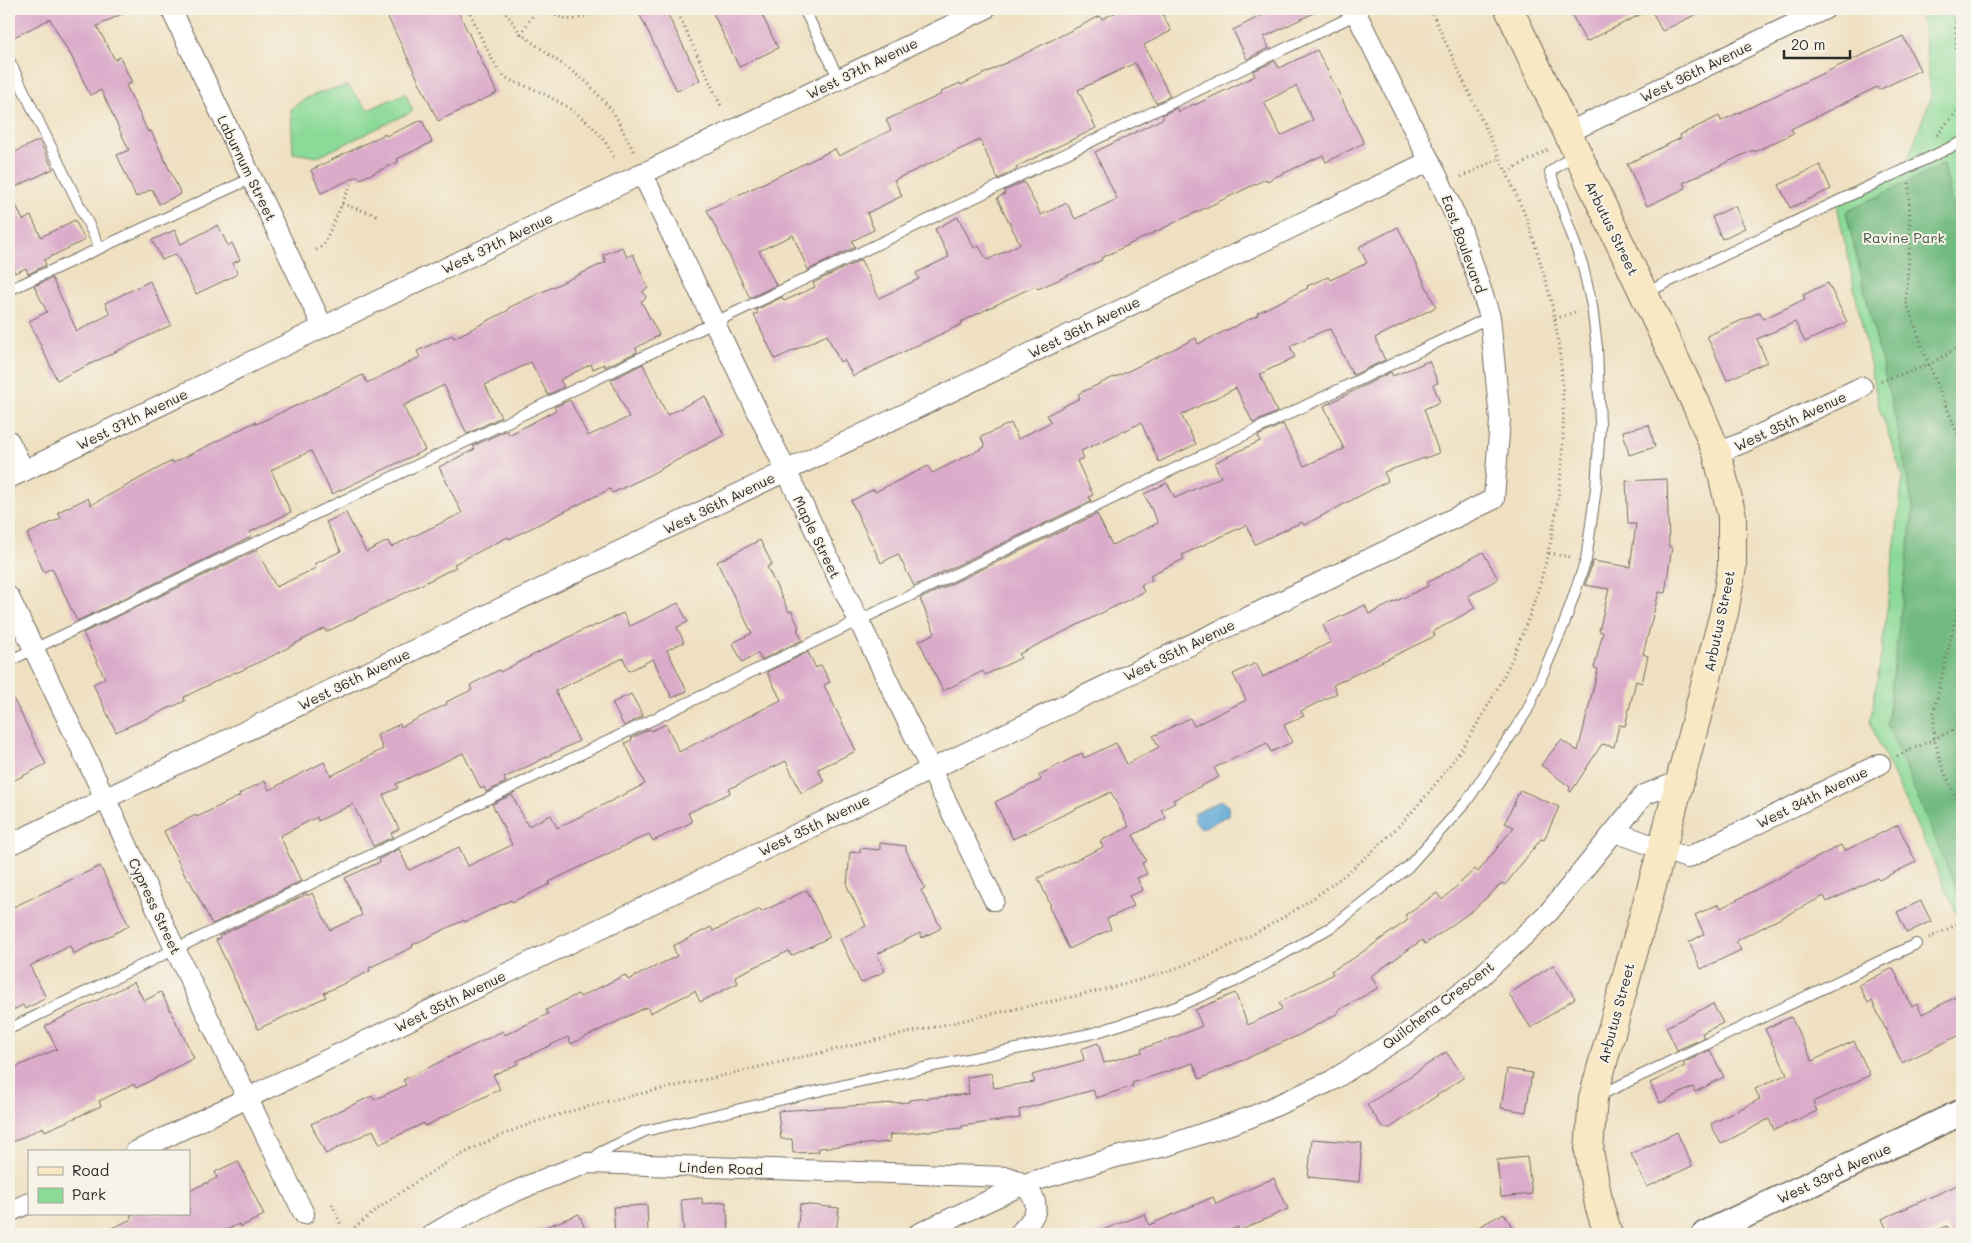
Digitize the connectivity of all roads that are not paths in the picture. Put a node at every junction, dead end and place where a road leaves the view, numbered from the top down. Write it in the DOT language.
graph roads {
  1 [pos="171,9"];
  2 [pos="804,9"];
  3 [pos="985,9"];
  4 [pos="1509,9"];
  5 [pos="1825,9"];
  6 [pos="1356,11"];
  7 [pos="9,60"];
  8 [pos="838,79"];
  9 [pos="1962,142"];
  10 [pos="1564,145"];
  11 [pos="1430,161"];
  12 [pos="642,174"];
  13 [pos="252,178"];
  14 [pos="100,248"];
  15 [pos="9,290"];
  16 [pos="1644,294"];
  17 [pos="1490,317"];
  18 [pos="714,323"];
  19 [pos="323,327"];
  20 [pos="1862,387"];
  21 [pos="9,441"];
  22 [pos="1717,453"];
  23 [pos="786,472"];
  24 [pos="16,475"];
  25 [pos="1494,499"];
  26 [pos="9,597"];
  27 [pos="858,621"];
  28 [pos="35,650"];
  29 [pos="9,661"];
  30 [pos="1880,764"];
  31 [pos="930,769"];
  32 [pos="1680,781"];
  33 [pos="105,798"];
  34 [pos="1615,832"];
  35 [pos="9,845"];
  36 [pos="1662,849"];
  37 [pos="994,900"];
  38 [pos="1916,944"];
  39 [pos="175,949"];
  40 [pos="9,1029"];
  41 [pos="247,1098"];
  42 [pos="1593,1098"];
  43 [pos="1962,1112"];
  44 [pos="139,1150"];
  45 [pos="588,1163"];
  46 [pos="1024,1184"];
  47 [pos="28,1203"];
  48 [pos="9,1212"];
  49 [pos="304,1214"];
  50 [pos="433,1234"];
  51 [pos="918,1234"];
  52 [pos="1019,1234"];
  53 [pos="1608,1234"];
  54 [pos="1705,1234"];
  1 -- 13 [label="street, Laburnum Street"];
  2 -- 8 [label="lane"];
  3 -- 8 [label="street, West 37th Avenue"];
  4 -- 10 [label="main road, Arbutus Street"];
  5 -- 10 [label="street, West 36th Avenue"];
  6 -- 11 [label="street, East Boulevard"];
  6 -- 18 [label="lane"];
  7 -- 14 [label="lane"];
  8 -- 12 [label="street, West 37th Avenue"];
  9 -- 16 [label="lane"];
  10 -- 16 [label="main road, Arbutus Street"];
  10 -- 45 [label="lane"];
  11 -- 17 [label="street, East Boulevard"];
  11 -- 23 [label="street, West 36th Avenue"];
  12 -- 18 [label="street, Maple Street"];
  12 -- 19 [label="street, West 37th Avenue"];
  13 -- 14 [label="lane"];
  13 -- 19 [label="street, Laburnum Street"];
  14 -- 15 [label="lane"];
  16 -- 22 [label="main road, Arbutus Street"];
  17 -- 25 [label="street, East Boulevard"];
  17 -- 27 [label="lane"];
  18 -- 23 [label="street, Maple Street"];
  18 -- 28 [label="lane"];
  19 -- 24 [label="street, West 37th Avenue"];
  20 -- 22 [label="street, West 35th Avenue"];
  21 -- 24 [label="street"];
  22 -- 32 [label="main road, Arbutus Street"];
  23 -- 27 [label="street, Maple Street"];
  23 -- 33 [label="street, West 36th Avenue"];
  25 -- 31 [label="street, West 35th Avenue"];
  26 -- 28 [label="street, Cypress Street"];
  27 -- 31 [label="street, Maple Street"];
  27 -- 39 [label="lane"];
  28 -- 29 [label="lane"];
  28 -- 33 [label="street, Cypress Street"];
  30 -- 36 [label="street, West 34th Avenue"];
  31 -- 37 [label="street, Maple Street"];
  31 -- 41 [label="street, West 35th Avenue"];
  32 -- 34 [label="street, Quilchena Crescent"];
  32 -- 36 [label="main road, Arbutus Street"];
  33 -- 35 [label="street, West 36th Avenue"];
  33 -- 39 [label="street, Cypress Street"];
  34 -- 36 [label="street, West 34th Avenue"];
  34 -- 46 [label="street, Quilchena Crescent"];
  36 -- 42 [label="main road, Arbutus Street"];
  38 -- 42 [label="lane"];
  39 -- 40 [label="lane"];
  39 -- 41 [label="street, Cypress Street"];
  41 -- 44 [label="street, West 35th Avenue"];
  41 -- 49 [label="street, Cypress Street"];
  42 -- 53 [label="main road, Arbutus Street"];
  43 -- 54 [label="street, West 33rd Avenue"];
  45 -- 46 [label="street, Linden Road"];
  45 -- 50 [label="street, Linden Road"];
  46 -- 51 [label="street, Quilchena Crescent"];
  46 -- 52 [label="street"];
  47 -- 48 [label="street"];
}
